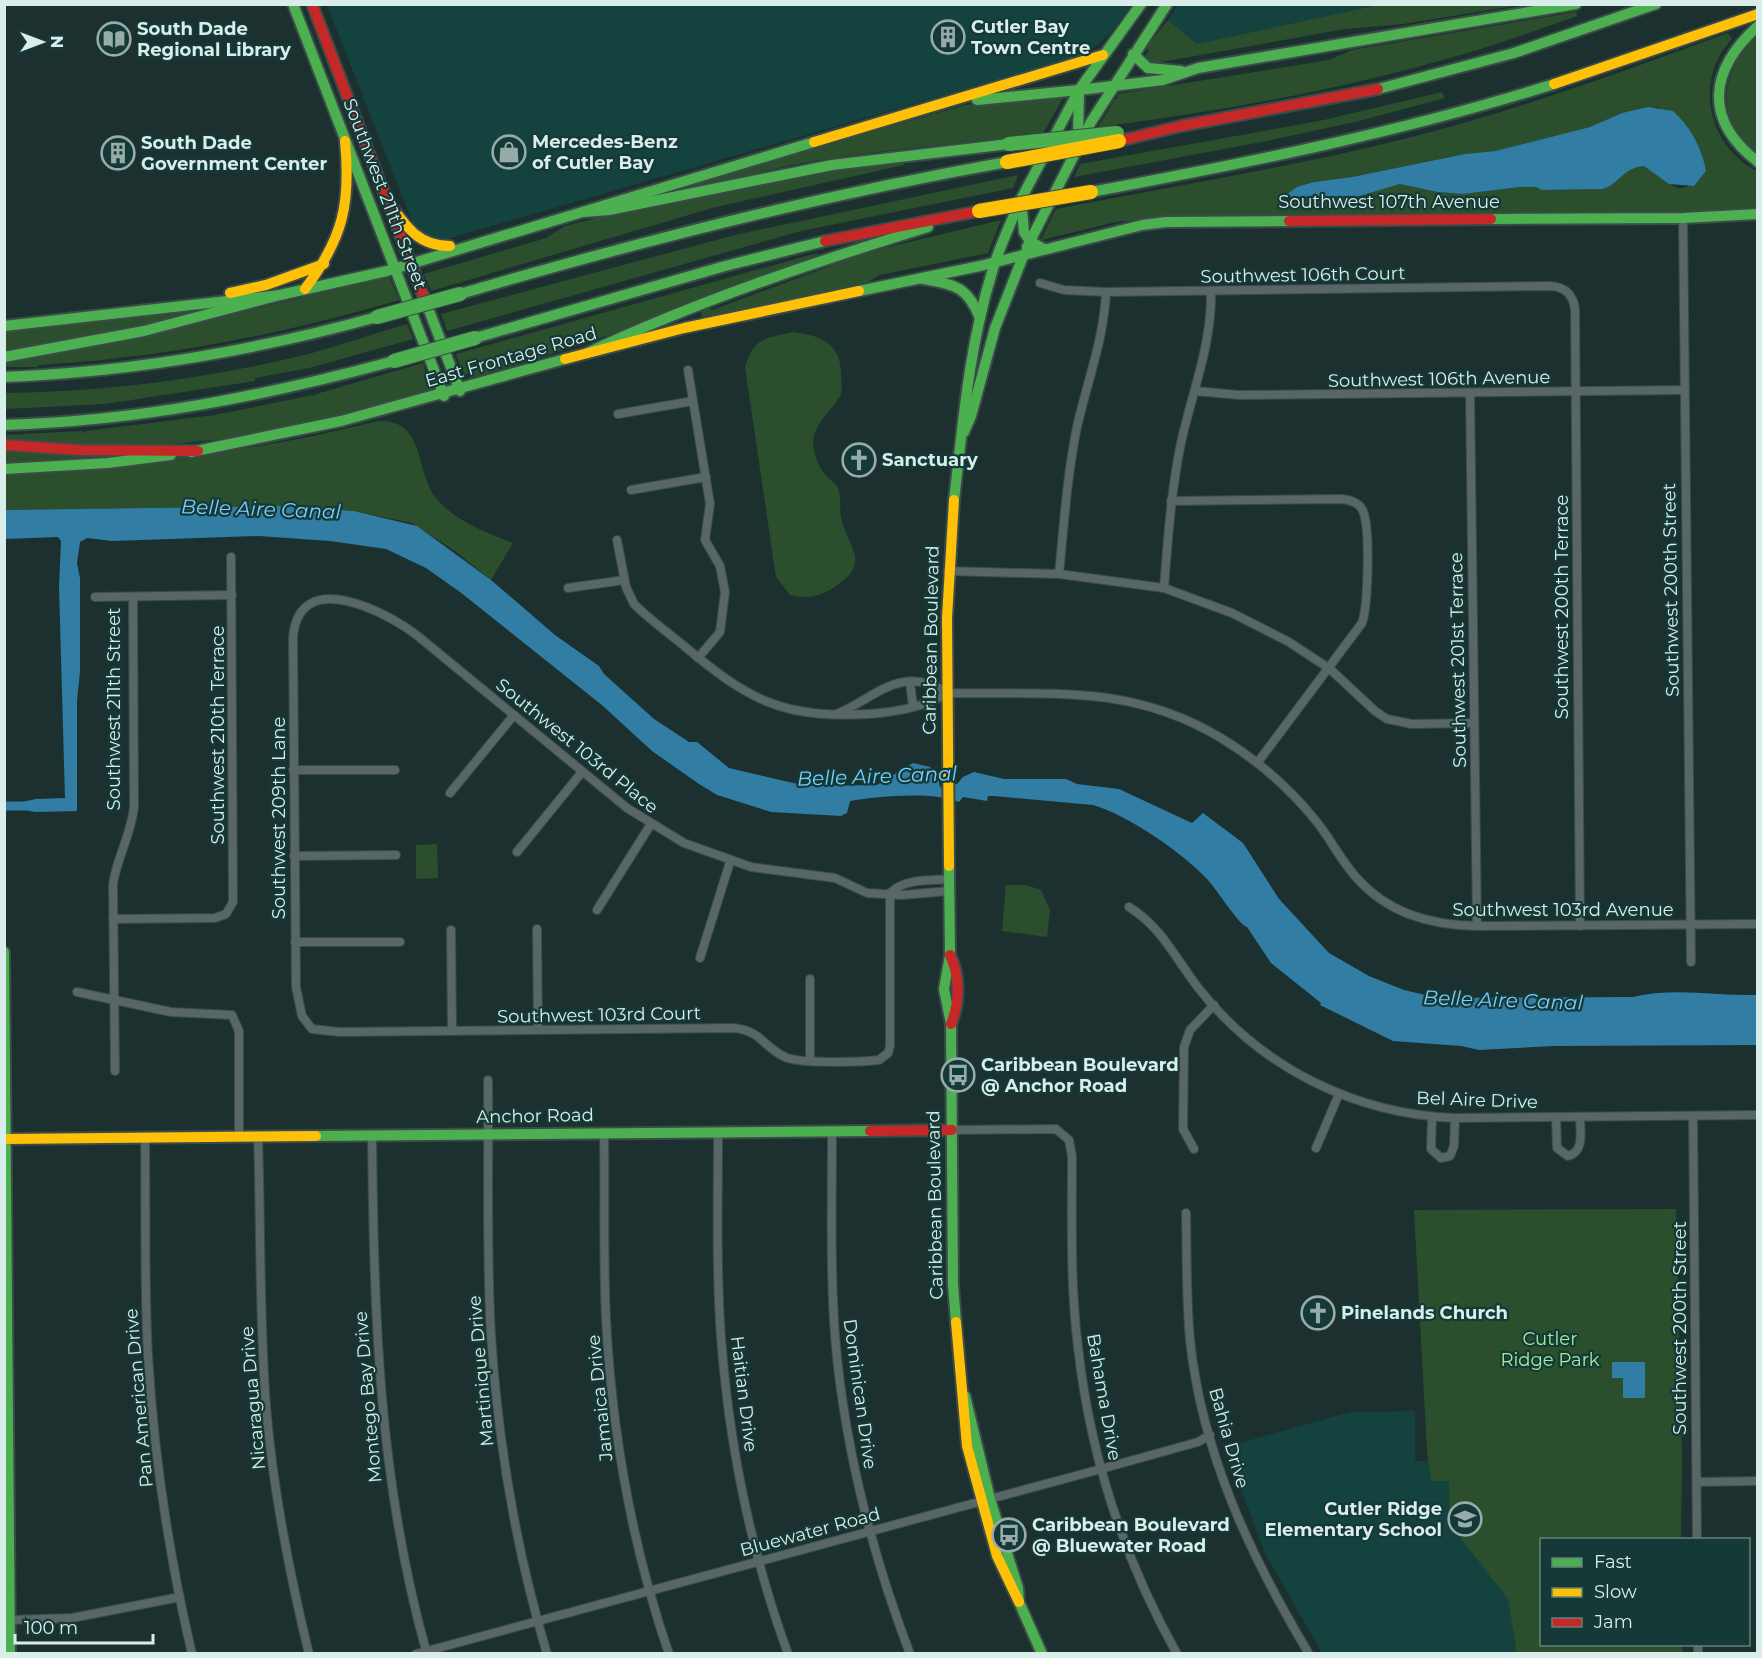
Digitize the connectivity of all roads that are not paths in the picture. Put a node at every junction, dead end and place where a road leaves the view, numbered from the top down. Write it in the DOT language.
graph roads {
  1 [pos="293,4"];
  2 [pos="312,4"];
  3 [pos="1141,4"];
  4 [pos="1167,4"];
  5 [pos="1576,4"];
  6 [pos="1656,4"];
  7 [pos="1758,14"];
  8 [pos="1758,26"];
  9 [pos="1133,54"];
  10 [pos="1103,55"];
  11 [pos="1183,71"];
  12 [pos="1110,88"];
  13 [pos="1079,90"];
  14 [pos="958,100"];
  15 [pos="1121,137"];
  16 [pos="345,141"];
  17 [pos="1078,141"];
  18 [pos="1758,162"];
  19 [pos="1021,199"];
  20 [pos="390,204"];
  21 [pos="979,211"];
  22 [pos="583,212"];
  23 [pos="1758,214"];
  24 [pos="1683,218"];
  25 [pos="463,247"];
  26 [pos="1027,247"];
  27 [pos="996,262"];
  28 [pos="325,263"];
  29 [pos="411,263"];
  30 [pos="394,268"];
  31 [pos="919,279"];
  32 [pos="1040,283"];
  33 [pos="305,289"];
  34 [pos="1210,291"];
  35 [pos="1567,291"];
  36 [pos="1106,292"];
  37 [pos="280,295"];
  38 [pos="178,306"];
  39 [pos="980,318"];
  40 [pos="4,326"];
  41 [pos="587,353"];
  42 [pos="4,357"];
  43 [pos="688,370"];
  44 [pos="4,377"];
  45 [pos="1684,390"];
  46 [pos="460,391"];
  47 [pos="1195,391"];
  48 [pos="1576,392"];
  49 [pos="1470,394"];
  50 [pos="444,396"];
  51 [pos="693,401"];
  52 [pos="618,414"];
  53 [pos="4,425"];
  54 [pos="962,435"];
  55 [pos="4,445"];
  56 [pos="198,451"];
  57 [pos="4,469"];
  58 [pos="706,477"];
  59 [pos="631,490"];
  60 [pos="1172,501"];
  61 [pos="617,540"];
  62 [pos="231,557"];
  63 [pos="948,571"];
  64 [pos="1059,574"];
  65 [pos="624,579"];
  66 [pos="568,588"];
  67 [pos="1164,588"];
  68 [pos="232,595"];
  69 [pos="95,597"];
  70 [pos="133,597"];
  71 [pos="301,614"];
  72 [pos="698,658"];
  73 [pos="1330,669"];
  74 [pos="910,683"];
  75 [pos="948,693"];
  76 [pos="913,706"];
  77 [pos="839,713"];
  78 [pos="514,715"];
  79 [pos="1474,723"];
  80 [pos="1258,762"];
  81 [pos="293,770"];
  82 [pos="395,770"];
  83 [pos="582,772"];
  84 [pos="450,793"];
  85 [pos="651,825"];
  86 [pos="517,852"];
  87 [pos="396,855"];
  88 [pos="294,856"];
  89 [pos="730,862"];
  90 [pos="949,885"];
  91 [pos="890,893"];
  92 [pos="1129,907"];
  93 [pos="597,910"];
  94 [pos="113,919"];
  95 [pos="1758,924"];
  96 [pos="1690,925"];
  97 [pos="1476,926"];
  98 [pos="1580,926"];
  99 [pos="537,929"];
  100 [pos="452,930"];
  101 [pos="295,942"];
  102 [pos="400,942"];
  103 [pos="4,952"];
  104 [pos="700,958"];
  105 [pos="1691,962"];
  106 [pos="810,979"];
  107 [pos="5,987"];
  108 [pos="76,992"];
  109 [pos="115,999"];
  110 [pos="1214,1005"];
  111 [pos="305,1022"];
  112 [pos="538,1030"];
  113 [pos="452,1031"];
  114 [pos="810,1060"];
  115 [pos="116,1071"];
  116 [pos="488,1080"];
  117 [pos="1339,1094"];
  118 [pos="1758,1115"];
  119 [pos="1693,1116"];
  120 [pos="1432,1117"];
  121 [pos="1556,1117"];
  122 [pos="1580,1117"];
  123 [pos="1455,1118"];
  124 [pos="952,1130"];
  125 [pos="831,1131"];
  126 [pos="718,1132"];
  127 [pos="604,1133"];
  128 [pos="1064,1133"];
  129 [pos="488,1134"];
  130 [pos="372,1135"];
  131 [pos="145,1137"];
  132 [pos="239,1137"];
  133 [pos="258,1137"];
  134 [pos="5,1139"];
  135 [pos="1316,1148"];
  136 [pos="1194,1149"];
  137 [pos="1186,1213"];
  138 [pos="6,1312"];
  139 [pos="6,1417"];
  140 [pos="1210,1435"];
  141 [pos="1101,1468"];
  142 [pos="1758,1481"];
  143 [pos="1696,1482"];
  144 [pos="985,1500"];
  145 [pos="869,1531"];
  146 [pos="1697,1538"];
  147 [pos="760,1561"];
  148 [pos="650,1591"];
  149 [pos="180,1597"];
  150 [pos="9,1620"];
  151 [pos="537,1621"];
  152 [pos="426,1652"];
  153 [pos="10,1653"];
  154 [pos="192,1653"];
  155 [pos="309,1653"];
  156 [pos="416,1653"];
  157 [pos="547,1653"];
  158 [pos="669,1653"];
  159 [pos="788,1653"];
  160 [pos="910,1653"];
  161 [pos="1042,1653"];
  162 [pos="1177,1653"];
  163 [pos="1309,1653"];
  1 -- 16 [label="main road, Southwest 211th Street"];
  2 -- 20 [label="main road, Southwest 211th Street"];
  3 -- 10 [label="main road, Caribbean Boulevard"];
  4 -- 9 [label="main road, Caribbean Boulevard"];
  5 -- 11 [label="main road"];
  6 -- 15 [label="main road"];
  7 -- 21 [label="main road, bridge"];
  8 -- 18 [label="main road"];
  9 -- 11 [label="main road"];
  9 -- 12 [label="main road, Caribbean Boulevard"];
  10 -- 13 [label="main road, Caribbean Boulevard"];
  10 -- 14 [label="main road"];
  11 -- 12 [label="main road"];
  12 -- 13 [label="main road"];
  12 -- 17 [label="main road, Caribbean Boulevard"];
  13 -- 14 [label="main road"];
  13 -- 17 [label="main road"];
  13 -- 19 [label="main road, Caribbean Boulevard"];
  14 -- 22 [label="main road"];
  15 -- 22 [label="main road, bridge"];
  15 -- 44 [label="main road, bridge"];
  16 -- 28 [label="main road"];
  16 -- 30 [label="main road, Southwest 211th Street"];
  17 -- 26 [label="main road, Caribbean Boulevard"];
  19 -- 26 [label="main road"];
  19 -- 27 [label="main road, Caribbean Boulevard"];
  20 -- 25 [label="main road"];
  20 -- 29 [label="main road, Southwest 211th Street"];
  21 -- 41 [label="main road"];
  21 -- 53 [label="main road, bridge"];
  22 -- 25 [label="main road"];
  23 -- 24 [label="main road, Southwest 107th Avenue"];
  24 -- 26 [label="main road, Southwest 107th Avenue"];
  24 -- 45 [label="street, Southwest 200th Street"];
  25 -- 29 [label="main road"];
  26 -- 27 [label="main road, East Frontage Road"];
  26 -- 54 [label="main road, Caribbean Boulevard"];
  27 -- 31 [label="main road, East Frontage Road"];
  27 -- 39 [label="main road, Caribbean Boulevard"];
  28 -- 33 [label="main road"];
  28 -- 38 [label="main road"];
  29 -- 30 [label="main road"];
  29 -- 46 [label="main road, Southwest 211th Street"];
  30 -- 33 [label="main road"];
  30 -- 50 [label="main road, Southwest 211th Street"];
  31 -- 39 [label="main road"];
  31 -- 41 [label="main road, East Frontage Road"];
  32 -- 36 [label="street, Southwest 106th Court"];
  33 -- 37 [label="main road"];
  34 -- 35 [label="street, Southwest 106th Court"];
  34 -- 36 [label="street, Southwest 106th Court"];
  34 -- 47 [label="street"];
  35 -- 48 [label="street, Southwest 200th Terrace"];
  36 -- 64 [label="street"];
  37 -- 38 [label="main road"];
  37 -- 42 [label="main road"];
  38 -- 40 [label="main road"];
  39 -- 54 [label="main road, Caribbean Boulevard"];
  41 -- 46 [label="main road, East Frontage Road"];
  43 -- 51 [label="street"];
  45 -- 48 [label="street, Southwest 106th Avenue"];
  45 -- 96 [label="street, Southwest 200th Street"];
  46 -- 50 [label="main road, East Frontage Road"];
  47 -- 49 [label="street, Southwest 106th Avenue"];
  47 -- 60 [label="street"];
  48 -- 49 [label="street, Southwest 106th Avenue"];
  48 -- 98 [label="street, Southwest 200th Terrace"];
  49 -- 79 [label="street, Southwest 201st Terrace"];
  50 -- 56 [label="main road, East Frontage Road"];
  51 -- 52 [label="street"];
  51 -- 58 [label="street"];
  54 -- 63 [label="main road, Caribbean Boulevard"];
  55 -- 56 [label="main road"];
  56 -- 57 [label="main road, East Frontage Road"];
  58 -- 59 [label="street"];
  58 -- 72 [label="street"];
  60 -- 67 [label="street"];
  60 -- 73 [label="street"];
  61 -- 65 [label="street, Southwest 103rd Avenue"];
  62 -- 68 [label="street, Southwest 210th Terrace"];
  63 -- 64 [label="street"];
  63 -- 75 [label="main road, Caribbean Boulevard"];
  64 -- 67 [label="street"];
  65 -- 66 [label="street"];
  65 -- 72 [label="street, Southwest 103rd Avenue"];
  67 -- 73 [label="street"];
  68 -- 70 [label="street"];
  68 -- 94 [label="street, Southwest 210th Terrace"];
  69 -- 70 [label="street"];
  70 -- 94 [label="street, Southwest 211th Street"];
  71 -- 78 [label="street, Southwest 103rd Place"];
  71 -- 81 [label="street, Southwest 209th Lane"];
  72 -- 77 [label="street, Southwest 103rd Avenue"];
  73 -- 79 [label="street"];
  73 -- 80 [label="street"];
  74 -- 75 [label="street, Southwest 103rd Avenue"];
  74 -- 76 [label="street"];
  74 -- 77 [label="street, Southwest 103rd Avenue"];
  75 -- 76 [label="street, Southwest 103rd Avenue"];
  75 -- 80 [label="street, Southwest 103rd Avenue"];
  75 -- 90 [label="main road, Caribbean Boulevard"];
  76 -- 77 [label="street, Southwest 103rd Avenue"];
  78 -- 83 [label="street, Southwest 103rd Place"];
  78 -- 84 [label="street"];
  79 -- 97 [label="street, Southwest 201st Terrace"];
  80 -- 97 [label="street, Southwest 103rd Avenue"];
  81 -- 82 [label="street"];
  81 -- 88 [label="street, Southwest 209th Lane"];
  83 -- 85 [label="street, Southwest 103rd Place"];
  83 -- 86 [label="street"];
  85 -- 89 [label="street, Southwest 103rd Place"];
  85 -- 93 [label="street"];
  87 -- 88 [label="street"];
  88 -- 101 [label="street, Southwest 209th Lane"];
  89 -- 91 [label="street, Southwest 103rd Place"];
  89 -- 104 [label="street"];
  90 -- 91 [label="street, Southwest 103rd Place"];
  90 -- 124 [label="main road, Caribbean Boulevard"];
  91 -- 114 [label="street, Southwest 103rd Court"];
  92 -- 110 [label="street, Bel Aire Drive"];
  94 -- 109 [label="street, Southwest 211th Street"];
  95 -- 96 [label="street, Southwest 103rd Avenue"];
  96 -- 98 [label="street, Southwest 103rd Avenue"];
  96 -- 105 [label="street, Southwest 200th Street"];
  97 -- 98 [label="street, Southwest 103rd Avenue"];
  99 -- 112 [label="street"];
  100 -- 113 [label="street"];
  101 -- 102 [label="street"];
  101 -- 111 [label="street, Southwest 209th Lane"];
  103 -- 107 [label="main road"];
  106 -- 114 [label="street"];
  107 -- 134 [label="main road"];
  108 -- 109 [label="street"];
  109 -- 115 [label="street, Southwest 211th Street"];
  109 -- 132 [label="street"];
  110 -- 117 [label="street, Bel Aire Drive"];
  110 -- 136 [label="street"];
  111 -- 113 [label="street, Southwest 103rd Court"];
  112 -- 113 [label="street, Southwest 103rd Court"];
  112 -- 114 [label="street, Southwest 103rd Court"];
  116 -- 129 [label="street, Martinique Drive"];
  117 -- 120 [label="street, Bel Aire Drive"];
  117 -- 135 [label="street"];
  118 -- 119 [label="street, Bel Aire Drive"];
  119 -- 122 [label="street, Bel Aire Drive"];
  119 -- 143 [label="street, Southwest 200th Street"];
  120 -- 123 [label="street, Bel Aire Drive"];
  120 -- 123 [label="street"];
  121 -- 122 [label="street, Bel Aire Drive"];
  121 -- 122 [label="street"];
  121 -- 123 [label="street, Bel Aire Drive"];
  124 -- 125 [label="main road, Anchor Road"];
  124 -- 128 [label="street, Anchor Road"];
  124 -- 144 [label="main road, Caribbean Boulevard"];
  125 -- 126 [label="main road, Anchor Road"];
  125 -- 145 [label="street, Dominican Drive"];
  126 -- 127 [label="main road, Anchor Road"];
  126 -- 147 [label="street, Haitian Drive"];
  127 -- 129 [label="main road, Anchor Road"];
  127 -- 148 [label="street, Jamaica Drive"];
  128 -- 141 [label="street, Bahama Drive"];
  129 -- 130 [label="main road, Anchor Road"];
  129 -- 151 [label="street, Martinique Drive"];
  130 -- 133 [label="main road, Anchor Road"];
  130 -- 152 [label="street, Montego Bay Drive"];
  131 -- 132 [label="main road, Anchor Road"];
  131 -- 134 [label="main road, Anchor Road"];
  131 -- 149 [label="street, Pan American Drive"];
  132 -- 133 [label="main road, Anchor Road"];
  133 -- 155 [label="street, Nicaragua Drive"];
  134 -- 138 [label="main road"];
  137 -- 140 [label="street, Bahia Drive"];
  138 -- 139 [label="main road"];
  139 -- 150 [label="main road"];
  140 -- 141 [label="street, Bluewater Road"];
  140 -- 163 [label="street, Bahia Drive"];
  141 -- 144 [label="street, Bluewater Road"];
  141 -- 162 [label="street, Bahama Drive"];
  142 -- 143 [label="street"];
  143 -- 146 [label="street, Southwest 200th Street"];
  144 -- 145 [label="street, Bluewater Road"];
  144 -- 161 [label="main road, Caribbean Boulevard"];
  145 -- 147 [label="street, Bluewater Road"];
  145 -- 160 [label="street, Dominican Drive"];
  147 -- 148 [label="street, Bluewater Road"];
  147 -- 159 [label="street, Haitian Drive"];
  148 -- 151 [label="street, Bluewater Road"];
  148 -- 158 [label="street, Jamaica Drive"];
  149 -- 150 [label="street"];
  149 -- 154 [label="street, Pan American Drive"];
  150 -- 153 [label="main road"];
  151 -- 152 [label="street, Bluewater Road"];
  151 -- 157 [label="street, Martinique Drive"];
  152 -- 156 [label="street, Bluewater Road"];
}
